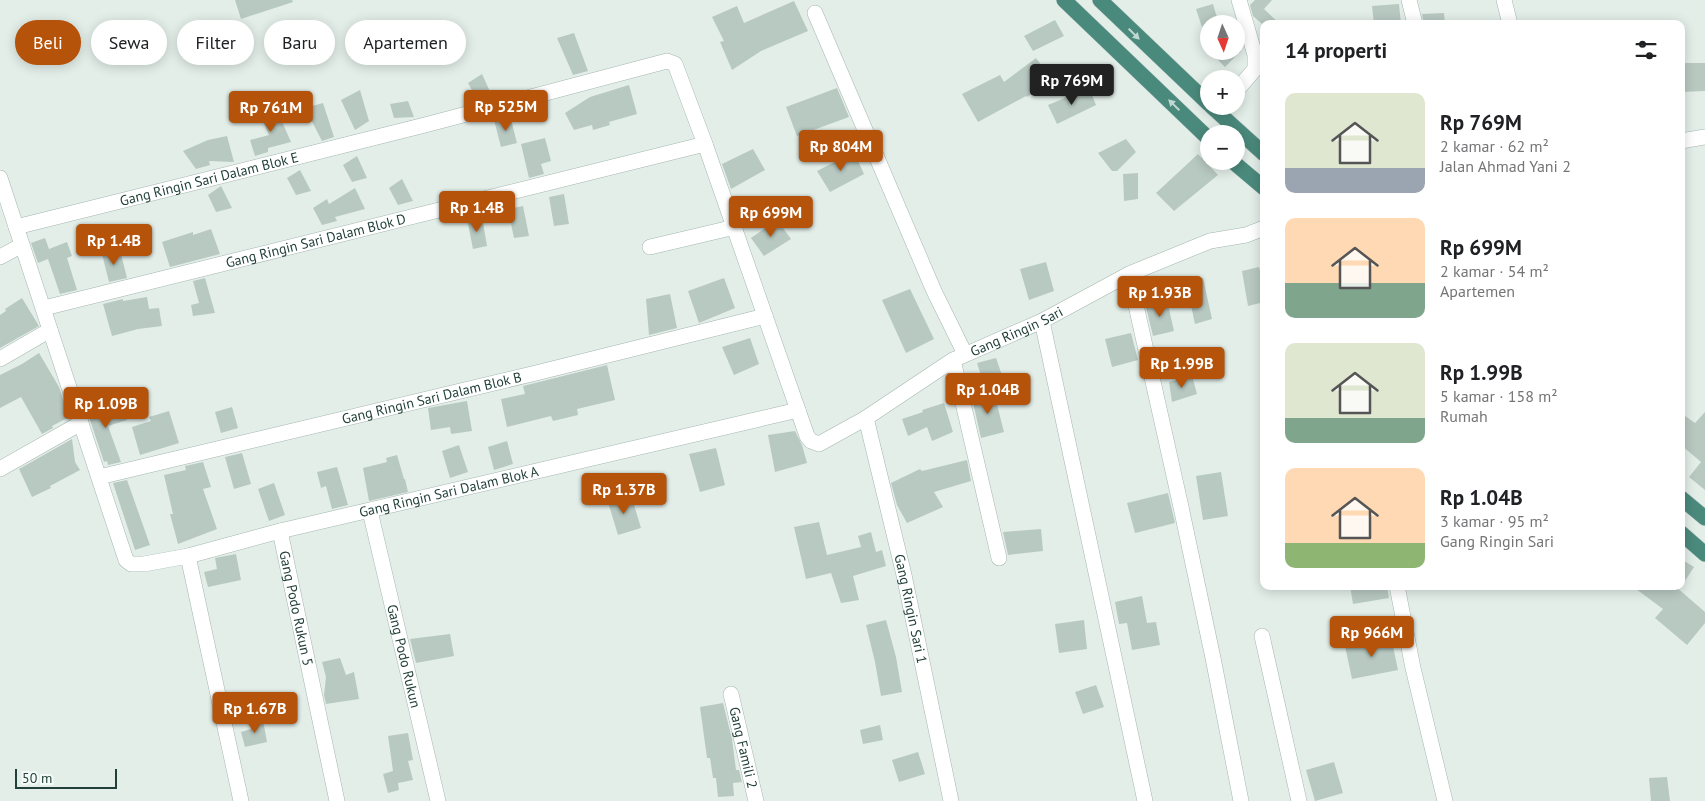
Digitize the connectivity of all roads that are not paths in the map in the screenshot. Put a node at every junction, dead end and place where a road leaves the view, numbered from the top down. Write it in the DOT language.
graph roads {
  1 [pos="1064,0"];
  2 [pos="1100,0"];
  3 [pos="1239,0"];
  4 [pos="1409,0"];
  5 [pos="1504,0"];
  6 [pos="815,13"];
  7 [pos="1414,20"];
  8 [pos="1509,20"];
  9 [pos="1245,81"];
  10 [pos="1200,93"];
  11 [pos="1223,115"];
  12 [pos="1200,130"];
  13 [pos="1705,137"];
  14 [pos="1685,140"];
  15 [pos="705,144"];
  16 [pos="1260,150"];
  17 [pos="1243,170"];
  18 [pos="0,178"];
  19 [pos="1260,185"];
  20 [pos="735,227"];
  21 [pos="16,228"];
  22 [pos="1260,229"];
  23 [pos="22,245"];
  24 [pos="650,247"];
  25 [pos="0,257"];
  26 [pos="1130,278"];
  27 [pos="44,308"];
  28 [pos="765,316"];
  29 [pos="1042,321"];
  30 [pos="50,330"];
  31 [pos="0,359"];
  32 [pos="957,363"];
  33 [pos="798,410"];
  34 [pos="866,418"];
  35 [pos="81,423"];
  36 [pos="0,469"];
  37 [pos="99,477"];
  38 [pos="1685,501"];
  39 [pos="370,511"];
  40 [pos="1705,518"];
  41 [pos="280,532"];
  42 [pos="1685,536"];
  43 [pos="1705,554"];
  44 [pos="188,556"];
  45 [pos="999,558"];
  46 [pos="1397,590"];
  47 [pos="1262,636"];
  48 [pos="731,694"];
  49 [pos="241,801"];
  50 [pos="337,801"];
  51 [pos="438,801"];
  52 [pos="756,801"];
  53 [pos="951,801"];
  54 [pos="1146,801"];
  55 [pos="1241,801"];
  56 [pos="1299,801"];
  57 [pos="1445,801"];
  12 -- 1 [label="highway, one-way"];
  2 -- 10 [label="highway, one-way"];
  3 -- 9 [label="street"];
  4 -- 7 [label="street"];
  5 -- 8 [label="street"];
  6 -- 32 [label="street"];
  11 -- 16 [label="highway"];
  13 -- 14 [label="street"];
  15 -- 20 [label="street"];
  15 -- 21 [label="street, Gang Ringin Sari Dalam Blok E"];
  15 -- 27 [label="street, Gang Ringin Sari Dalam Blok D"];
  17 -- 19 [label="highway"];
  18 -- 21 [label="street"];
  20 -- 24 [label="street"];
  20 -- 28 [label="street"];
  21 -- 23 [label="street"];
  22 -- 26 [label="street, Gang Ringin Sari"];
  23 -- 25 [label="street"];
  23 -- 27 [label="street"];
  26 -- 29 [label="street, Gang Ringin Sari"];
  26 -- 55 [label="street"];
  27 -- 30 [label="street"];
  28 -- 33 [label="street"];
  28 -- 37 [label="street, Gang Ringin Sari Dalam Blok B"];
  29 -- 32 [label="street, Gang Ringin Sari"];
  29 -- 54 [label="street"];
  30 -- 31 [label="street"];
  30 -- 35 [label="street"];
  32 -- 34 [label="street, Gang Ringin Sari"];
  32 -- 45 [label="street"];
  33 -- 34 [label="street, Gang Ringin Sari"];
  33 -- 39 [label="street, Gang Ringin Sari Dalam Blok A"];
  34 -- 53 [label="street, Gang Ringin Sari 1"];
  35 -- 36 [label="street"];
  35 -- 37 [label="street"];
  37 -- 44 [label="street, Gang Ringin Sari Dalam Blok A"];
  38 -- 40 [label="highway"];
  39 -- 41 [label="street, Gang Ringin Sari Dalam Blok A"];
  39 -- 51 [label="street, Gang Podo Rukun"];
  41 -- 44 [label="street, Gang Ringin Sari Dalam Blok A"];
  41 -- 50 [label="street, Gang Podo Rukun 5"];
  42 -- 43 [label="highway"];
  44 -- 49 [label="street"];
  46 -- 57 [label="street"];
  47 -- 56 [label="street"];
  48 -- 52 [label="street, Gang Famili 2"];
}
